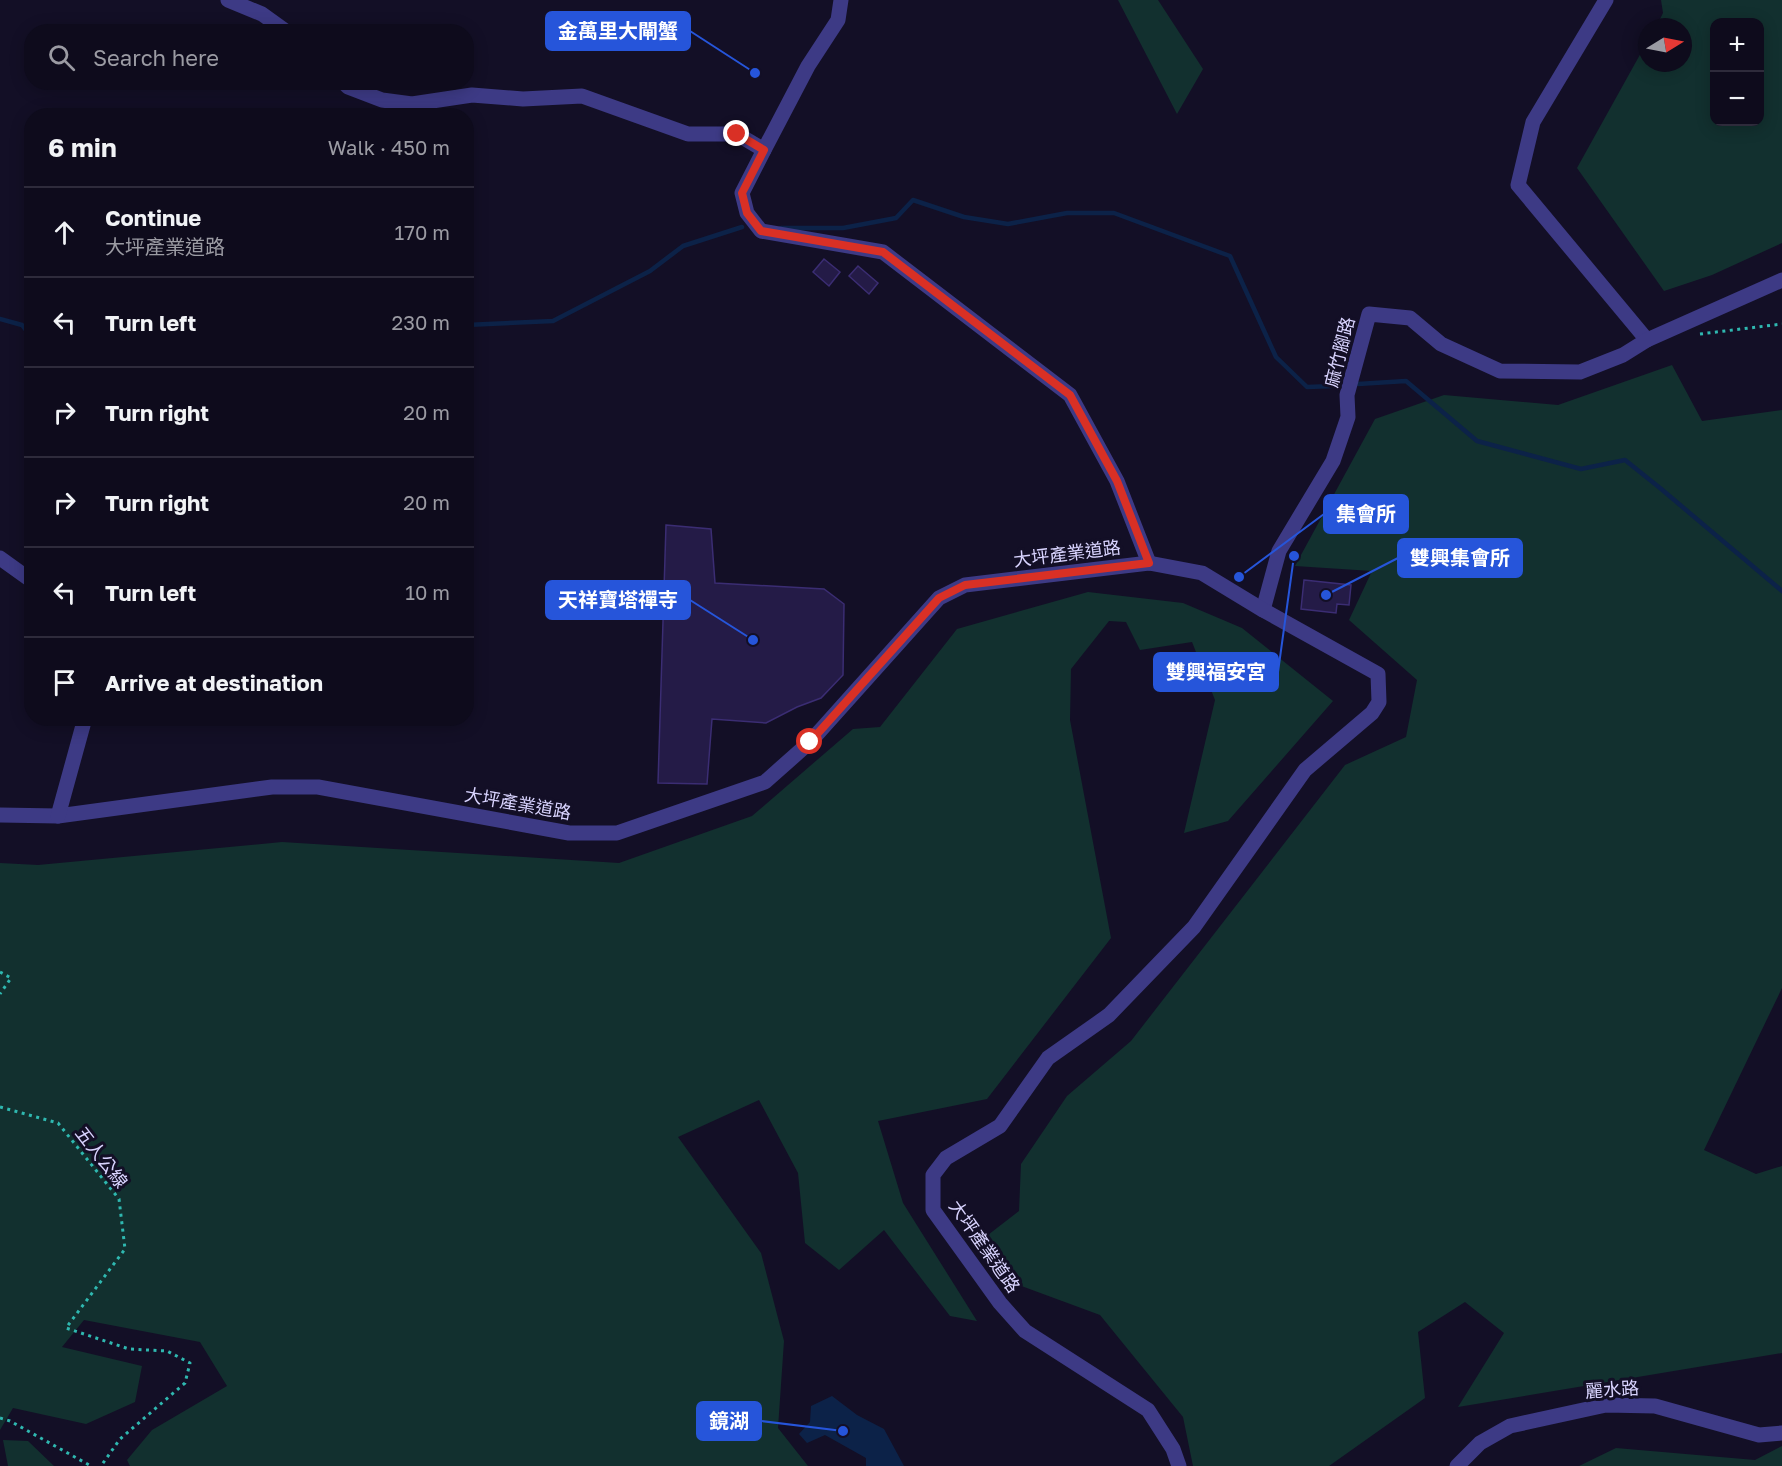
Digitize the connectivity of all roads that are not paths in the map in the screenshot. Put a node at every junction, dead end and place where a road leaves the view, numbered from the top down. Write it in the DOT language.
graph roads {
  1 [pos="228,0"];
  2 [pos="841,0"];
  3 [pos="1606,0"];
  4 [pos="276,24"];
  5 [pos="356,90"];
  6 [pos="764,150"];
  7 [pos="1782,280"];
  8 [pos="1647,340"];
  9 [pos="0,558"];
  10 [pos="1149,563"];
  11 [pos="24,575"];
  12 [pos="1263,610"];
  13 [pos="83,726"];
  14 [pos="0,815"];
  15 [pos="58,816"];
  16 [pos="1782,1433"];
  17 [pos="1179,1466"];
  18 [pos="1457,1466"];
  1 -- 4 [label="street"];
  2 -- 6 [label="street"];
  3 -- 8 [label="street"];
  5 -- 6 [label="street"];
  6 -- 10 [label="street"];
  7 -- 8 [label="street, 麻竹腳路"];
  8 -- 12 [label="street, 麻竹腳路"];
  9 -- 11 [label="street"];
  10 -- 12 [label="street, 大坪產業道路"];
  10 -- 15 [label="street, 大坪產業道路"];
  12 -- 17 [label="street, 大坪產業道路"];
  13 -- 15 [label="street"];
  14 -- 15 [label="street, 大坪產業道路"];
  16 -- 18 [label="street, 麗水路"];
}
